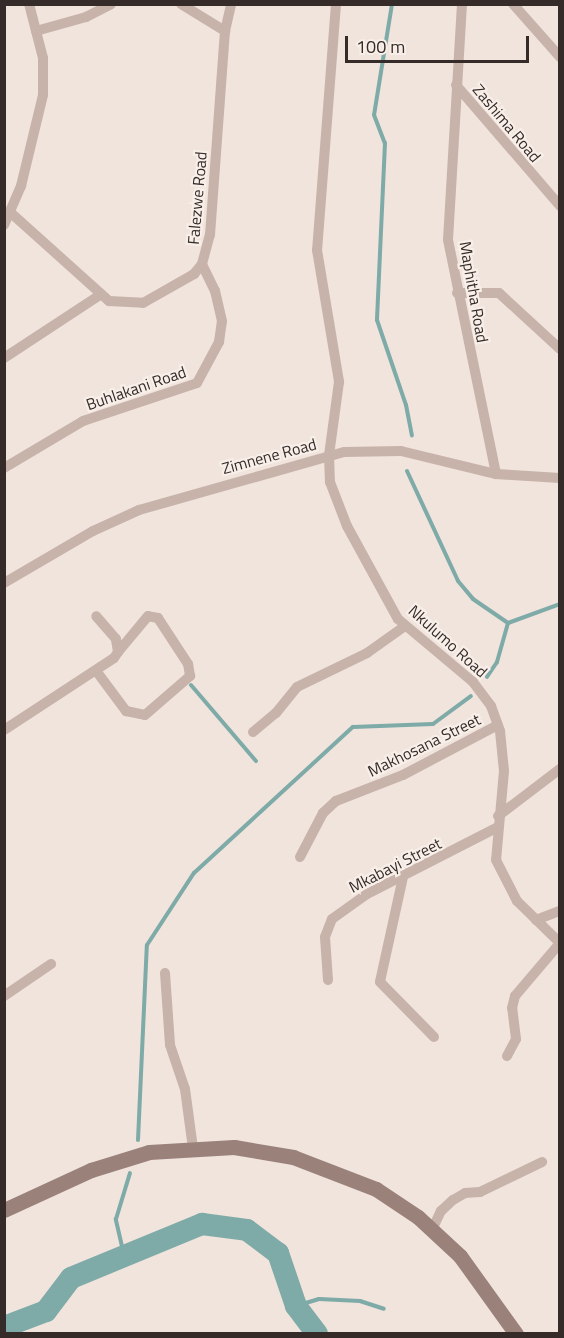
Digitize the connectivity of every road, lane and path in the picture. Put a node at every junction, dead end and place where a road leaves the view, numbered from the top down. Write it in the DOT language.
graph roads {
  1 [pos="29,4"];
  2 [pos="111,4"];
  3 [pos="181,4"];
  4 [pos="231,4"];
  5 [pos="336,4"];
  6 [pos="462,4"];
  7 [pos="513,4"];
  8 [pos="36,31"];
  9 [pos="225,31"];
  10 [pos="560,57"];
  11 [pos="456,85"];
  12 [pos="560,206"];
  13 [pos="12,213"];
  14 [pos="4,225"];
  15 [pos="202,264"];
  16 [pos="457,293"];
  17 [pos="100,296"];
  18 [pos="560,349"];
  19 [pos="4,358"];
  20 [pos="329,455"];
  21 [pos="4,468"];
  22 [pos="496,474"];
  23 [pos="560,478"];
  24 [pos="4,584"];
  25 [pos="96,616"];
  26 [pos="405,627"];
  27 [pos="118,652"];
  28 [pos="97,672"];
  29 [pos="498,725"];
  30 [pos="4,730"];
  31 [pos="253,732"];
  32 [pos="560,769"];
  33 [pos="498,816"];
  34 [pos="496,828"];
  35 [pos="300,857"];
  36 [pos="403,877"];
  37 [pos="560,911"];
  38 [pos="536,920"];
  39 [pos="560,943"];
  40 [pos="51,964"];
  41 [pos="165,973"];
  42 [pos="328,980"];
  43 [pos="4,996"];
  44 [pos="434,1037"];
  45 [pos="507,1056"];
  46 [pos="193,1148"];
  47 [pos="542,1161"];
  48 [pos="4,1210"];
  49 [pos="432,1230"];
  50 [pos="516,1334"];
  1 -- 8 [label="street"];
  2 -- 8 [label="street"];
  3 -- 9 [label="street"];
  4 -- 9 [label="street, Falezwe Road"];
  5 -- 20 [label="street"];
  6 -- 11 [label="street, Maphitha Road"];
  7 -- 10 [label="street"];
  8 -- 13 [label="street"];
  9 -- 15 [label="street, Falezwe Road"];
  11 -- 12 [label="street, Zashima Road"];
  11 -- 16 [label="street, Maphitha Road"];
  13 -- 14 [label="street"];
  13 -- 17 [label="street, Falezwe Road"];
  15 -- 17 [label="street, Falezwe Road"];
  15 -- 21 [label="street, Buhlakani Road"];
  16 -- 18 [label="street"];
  16 -- 22 [label="street, Maphitha Road"];
  17 -- 19 [label="street"];
  20 -- 22 [label="street, Zimnene Road"];
  20 -- 24 [label="street, Zimnene Road"];
  20 -- 26 [label="street, Nkulumo Road"];
  22 -- 23 [label="street, Zimnene Road"];
  25 -- 27 [label="street"];
  26 -- 29 [label="street, Nkulumo Road"];
  26 -- 31 [label="street"];
  27 -- 28 [label="street"];
  27 -- 28 [label="street"];
  28 -- 30 [label="street"];
  29 -- 33 [label="street, Nkulumo Road"];
  29 -- 35 [label="street, Makhosana Street"];
  32 -- 33 [label="street"];
  33 -- 34 [label="street, Nkulumo Road"];
  34 -- 36 [label="street, Mkabayi Street"];
  34 -- 38 [label="street, Nkulumo Road"];
  36 -- 42 [label="street, Mkabayi Street"];
  36 -- 44 [label="street"];
  37 -- 38 [label="street"];
  38 -- 39 [label="street, Nkulumo Road"];
  39 -- 45 [label="street"];
  40 -- 43 [label="street"];
  41 -- 46 [label="street"];
  46 -- 48 [label="street"];
  46 -- 49 [label="street"];
  47 -- 49 [label="street"];
  49 -- 50 [label="street"];
}
